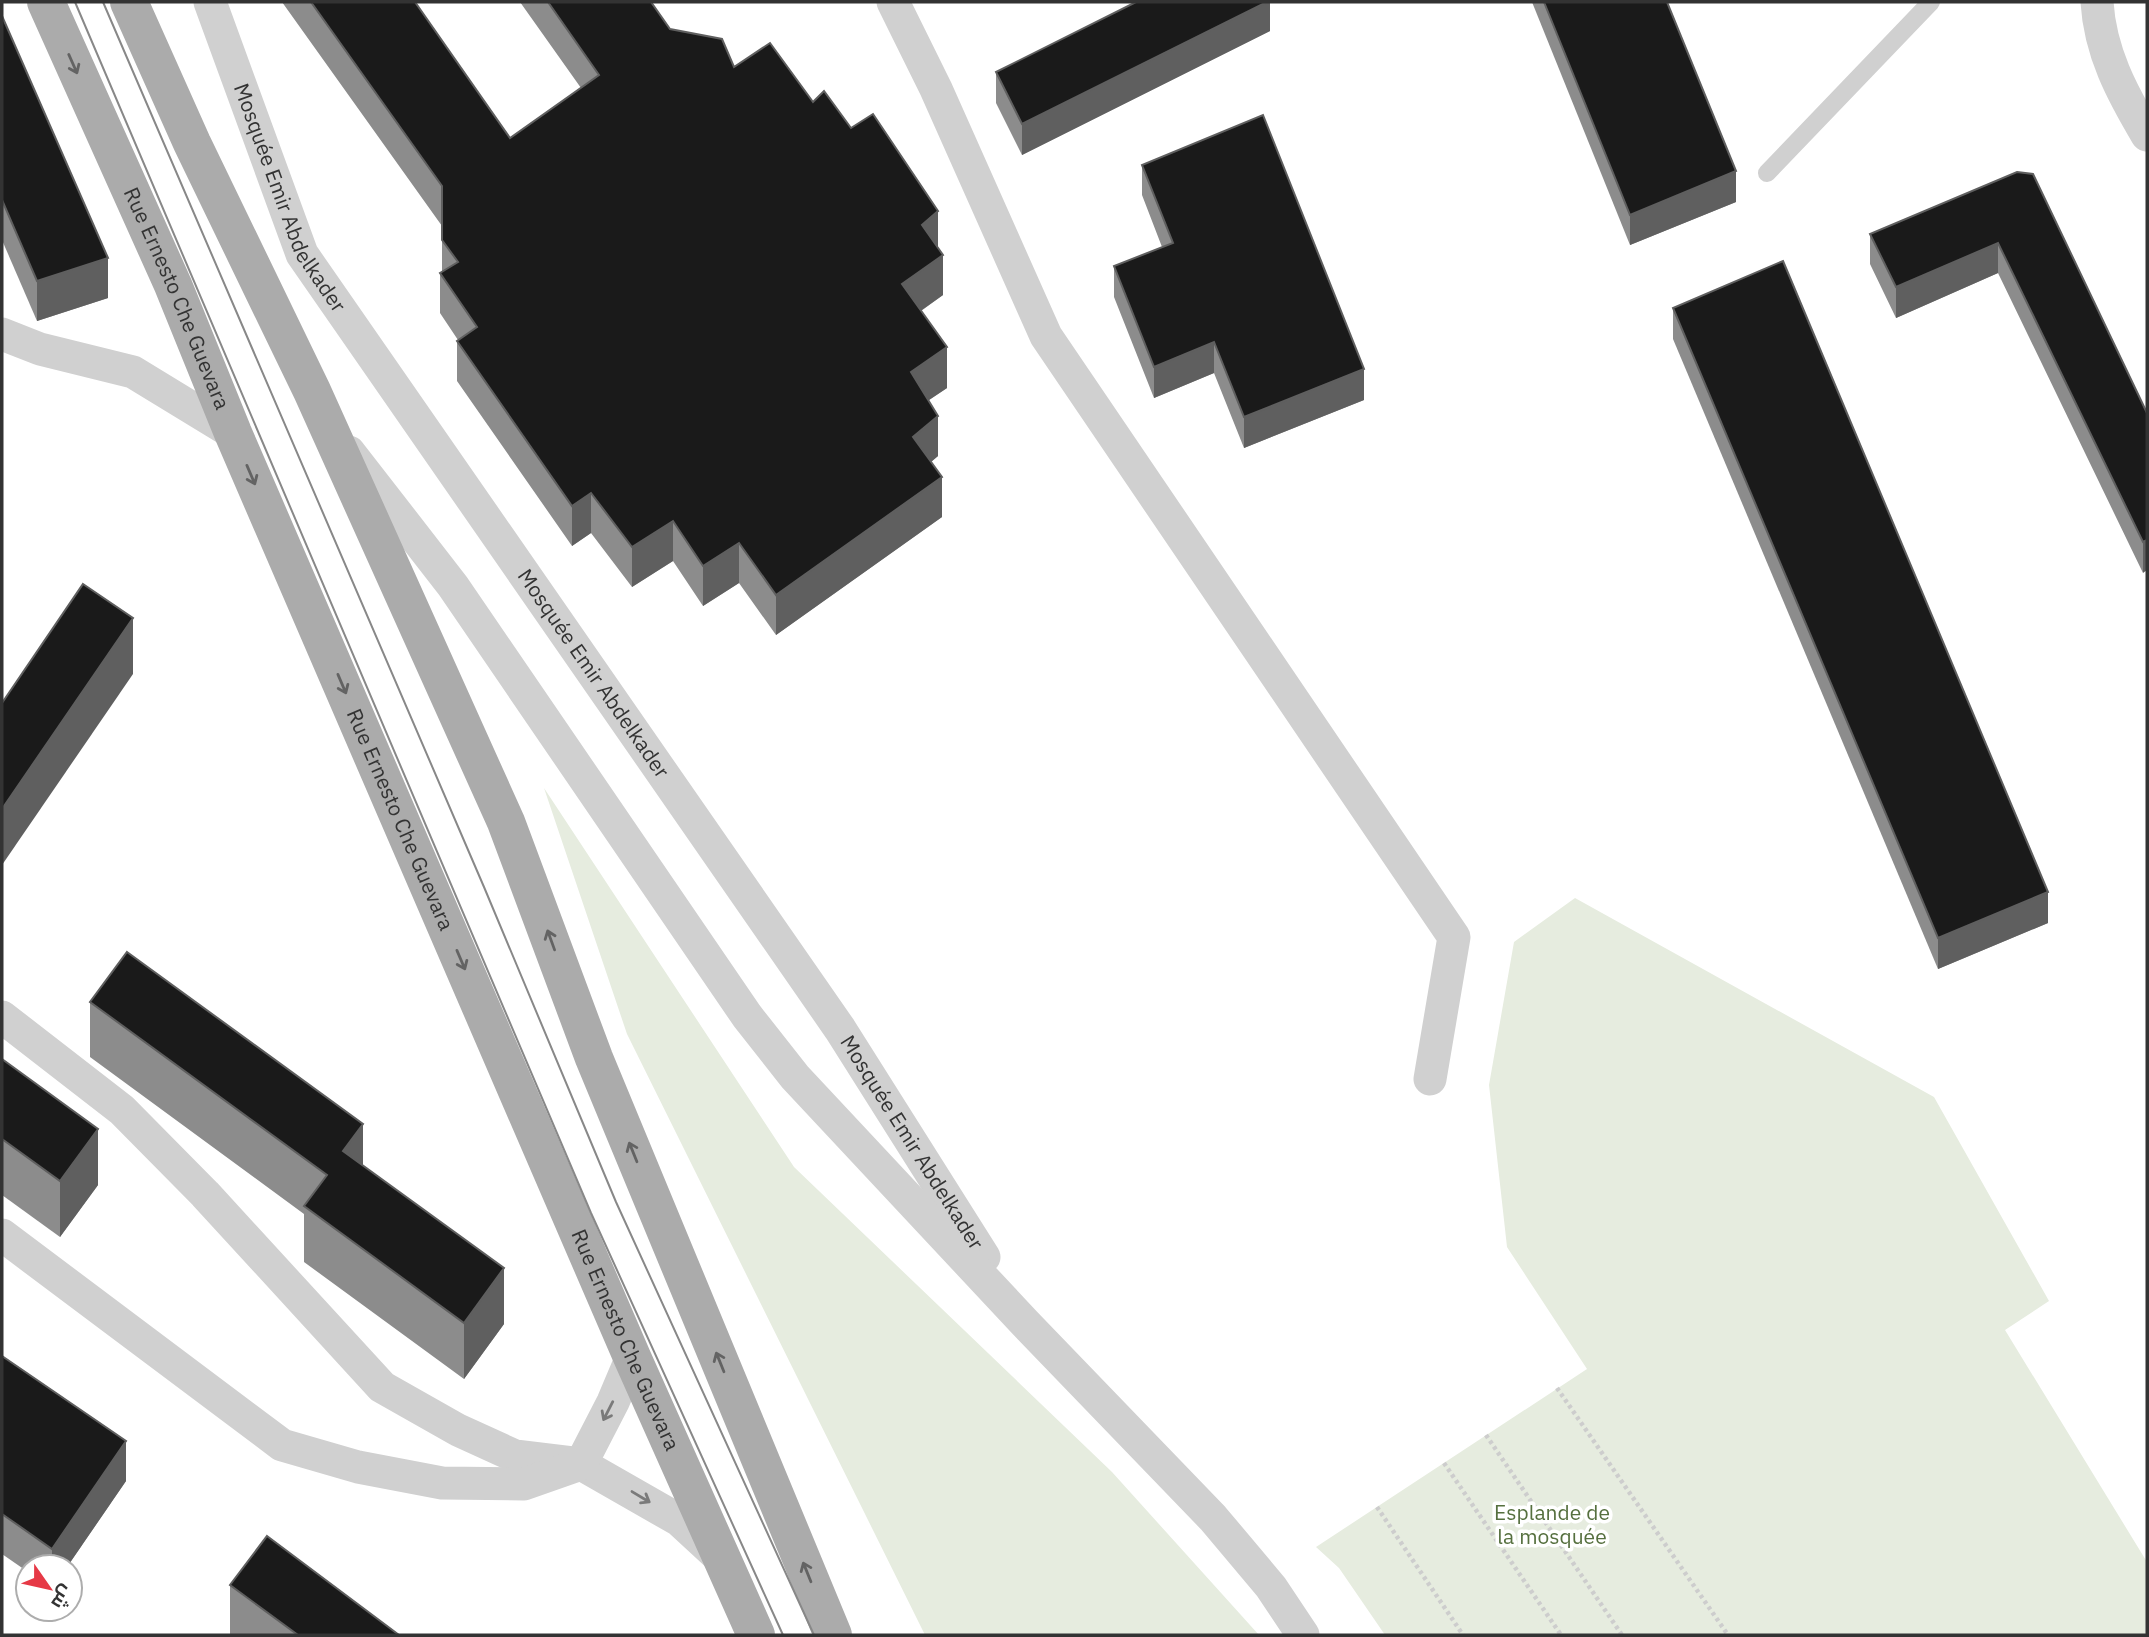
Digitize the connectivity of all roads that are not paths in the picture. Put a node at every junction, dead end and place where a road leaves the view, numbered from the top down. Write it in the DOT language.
graph roads {
  1 [pos="46,2"];
  2 [pos="129,2"];
  3 [pos="210,2"];
  4 [pos="893,2"];
  5 [pos="1931,2"];
  6 [pos="2098,2"];
  7 [pos="2147,135"];
  8 [pos="1767,173"];
  9 [pos="2,334"];
  10 [pos="326,423"];
  11 [pos="233,433"];
  12 [pos="2,1017"];
  13 [pos="1430,1079"];
  14 [pos="2,1235"];
  15 [pos="1025,1323"];
  16 [pos="632,1357"];
  17 [pos="581,1464"];
  18 [pos="724,1561"];
  19 [pos="756,1635"];
  20 [pos="833,1635"];
  21 [pos="1303,1635"];
  1 -- 11 [label="main road, Rue Ernesto Che Guevara, one-way"];
  2 -- 10 [label="main road"];
  3 -- 15 [label="street, Mosquée Emir Abdelkader"];
  4 -- 13 [label="street"];
  5 -- 8 [label="lane"];
  6 -- 7 [label="street"];
  9 -- 11 [label="street"];
  10 -- 15 [label="street"];
  20 -- 10 [label="main road, one-way"];
  11 -- 16 [label="main road, Rue Ernesto Che Guevara, one-way"];
  12 -- 17 [label="street"];
  14 -- 17 [label="street"];
  15 -- 21 [label="street"];
  16 -- 17 [label="street, one-way"];
  16 -- 18 [label="main road, Rue Ernesto Che Guevara"];
  17 -- 18 [label="street, one-way"];
  18 -- 19 [label="main road, Rue Ernesto Che Guevara"];
}
